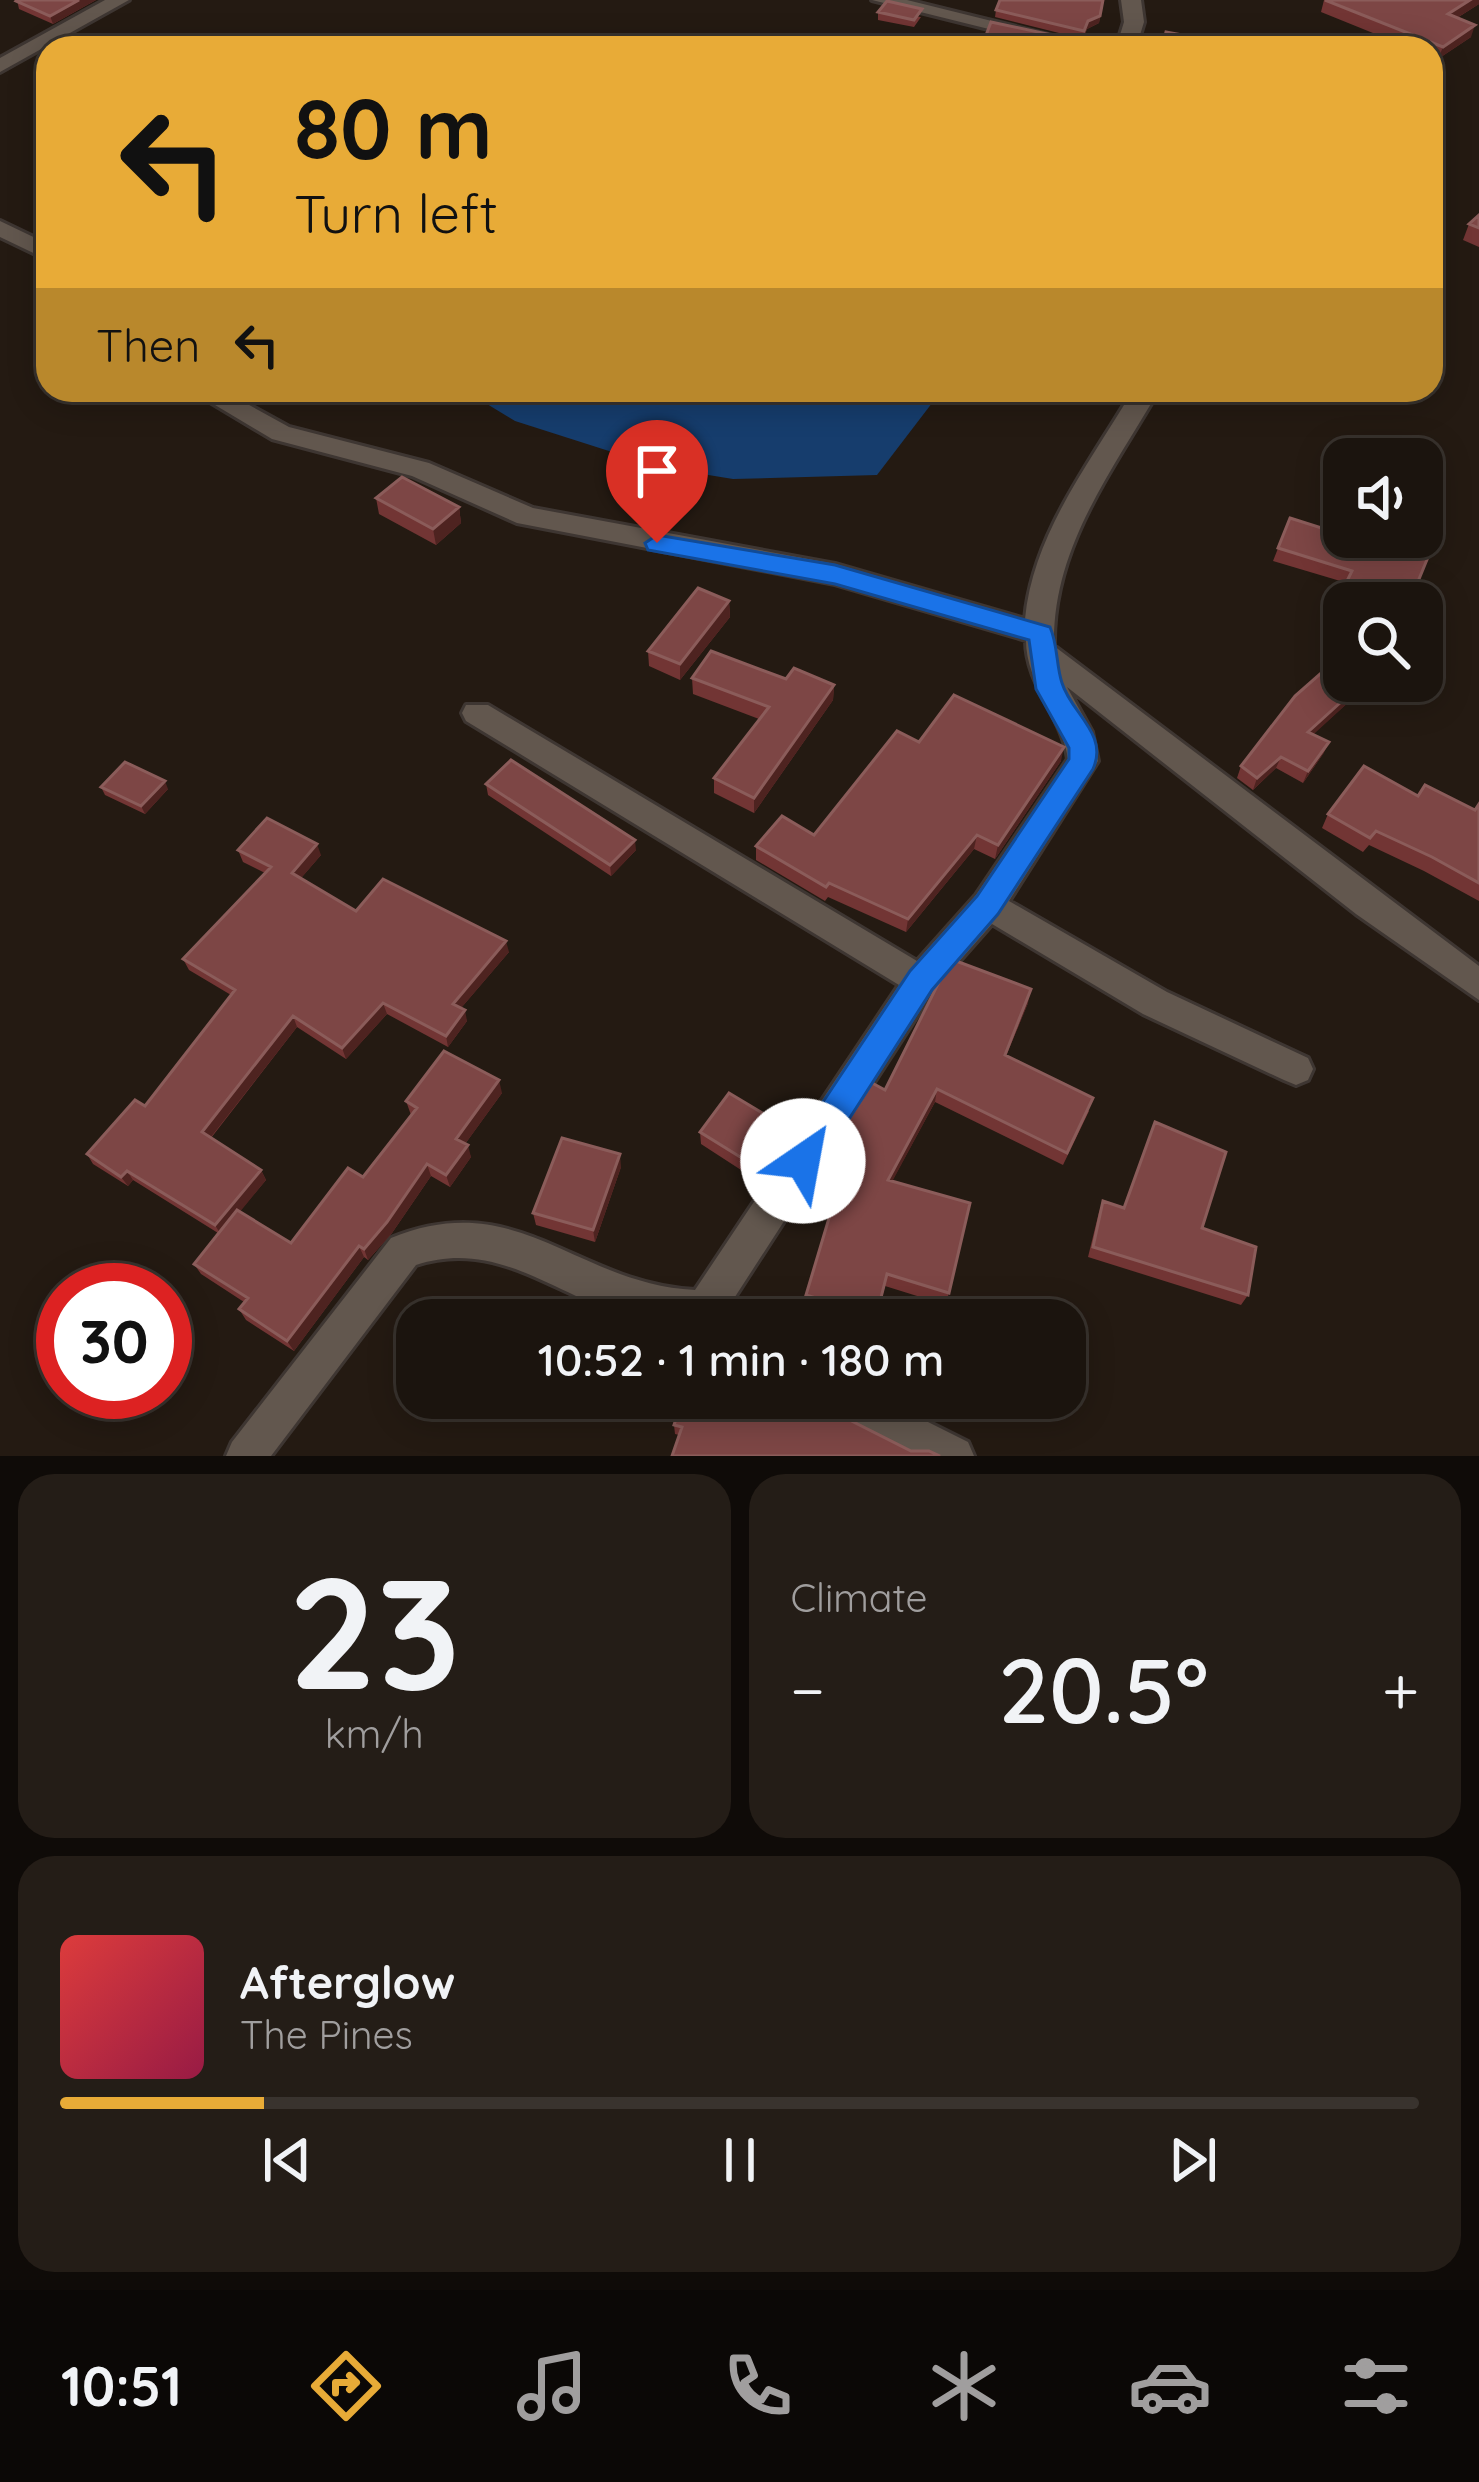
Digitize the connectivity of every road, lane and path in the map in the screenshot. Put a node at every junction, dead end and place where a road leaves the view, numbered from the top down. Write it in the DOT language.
graph roads {
  1 [pos="119,0"];
  2 [pos="882,0"];
  3 [pos="1131,0"];
  4 [pos="54,36"];
  5 [pos="1039,36"];
  6 [pos="1130,36"];
  7 [pos="36,46"];
  8 [pos="0,66"];
  9 [pos="0,228"];
  10 [pos="36,247"];
  11 [pos="224,402"];
  12 [pos="1139,402"];
  13 [pos="1040,642"];
  14 [pos="477,713"];
  15 [pos="988,905"];
  16 [pos="921,980"];
  17 [pos="1479,985"];
  18 [pos="1296,1069"];
  19 [pos="642,1299"];
  20 [pos="721,1299"];
  21 [pos="879,1419"];
  22 [pos="247,1456"];
  23 [pos="954,1456"];
  1 -- 4 [label="street"];
  2 -- 5 [label="street"];
  3 -- 6 [label="street"];
  7 -- 8 [label="street"];
  9 -- 10 [label="street"];
  11 -- 13 [label="street"];
  12 -- 13 [label="street"];
  13 -- 15 [label="street"];
  13 -- 17 [label="street"];
  14 -- 16 [label="street"];
  15 -- 16 [label="street"];
  15 -- 18 [label="street"];
  16 -- 20 [label="street"];
  19 -- 22 [label="street"];
  21 -- 23 [label="street"];
}
